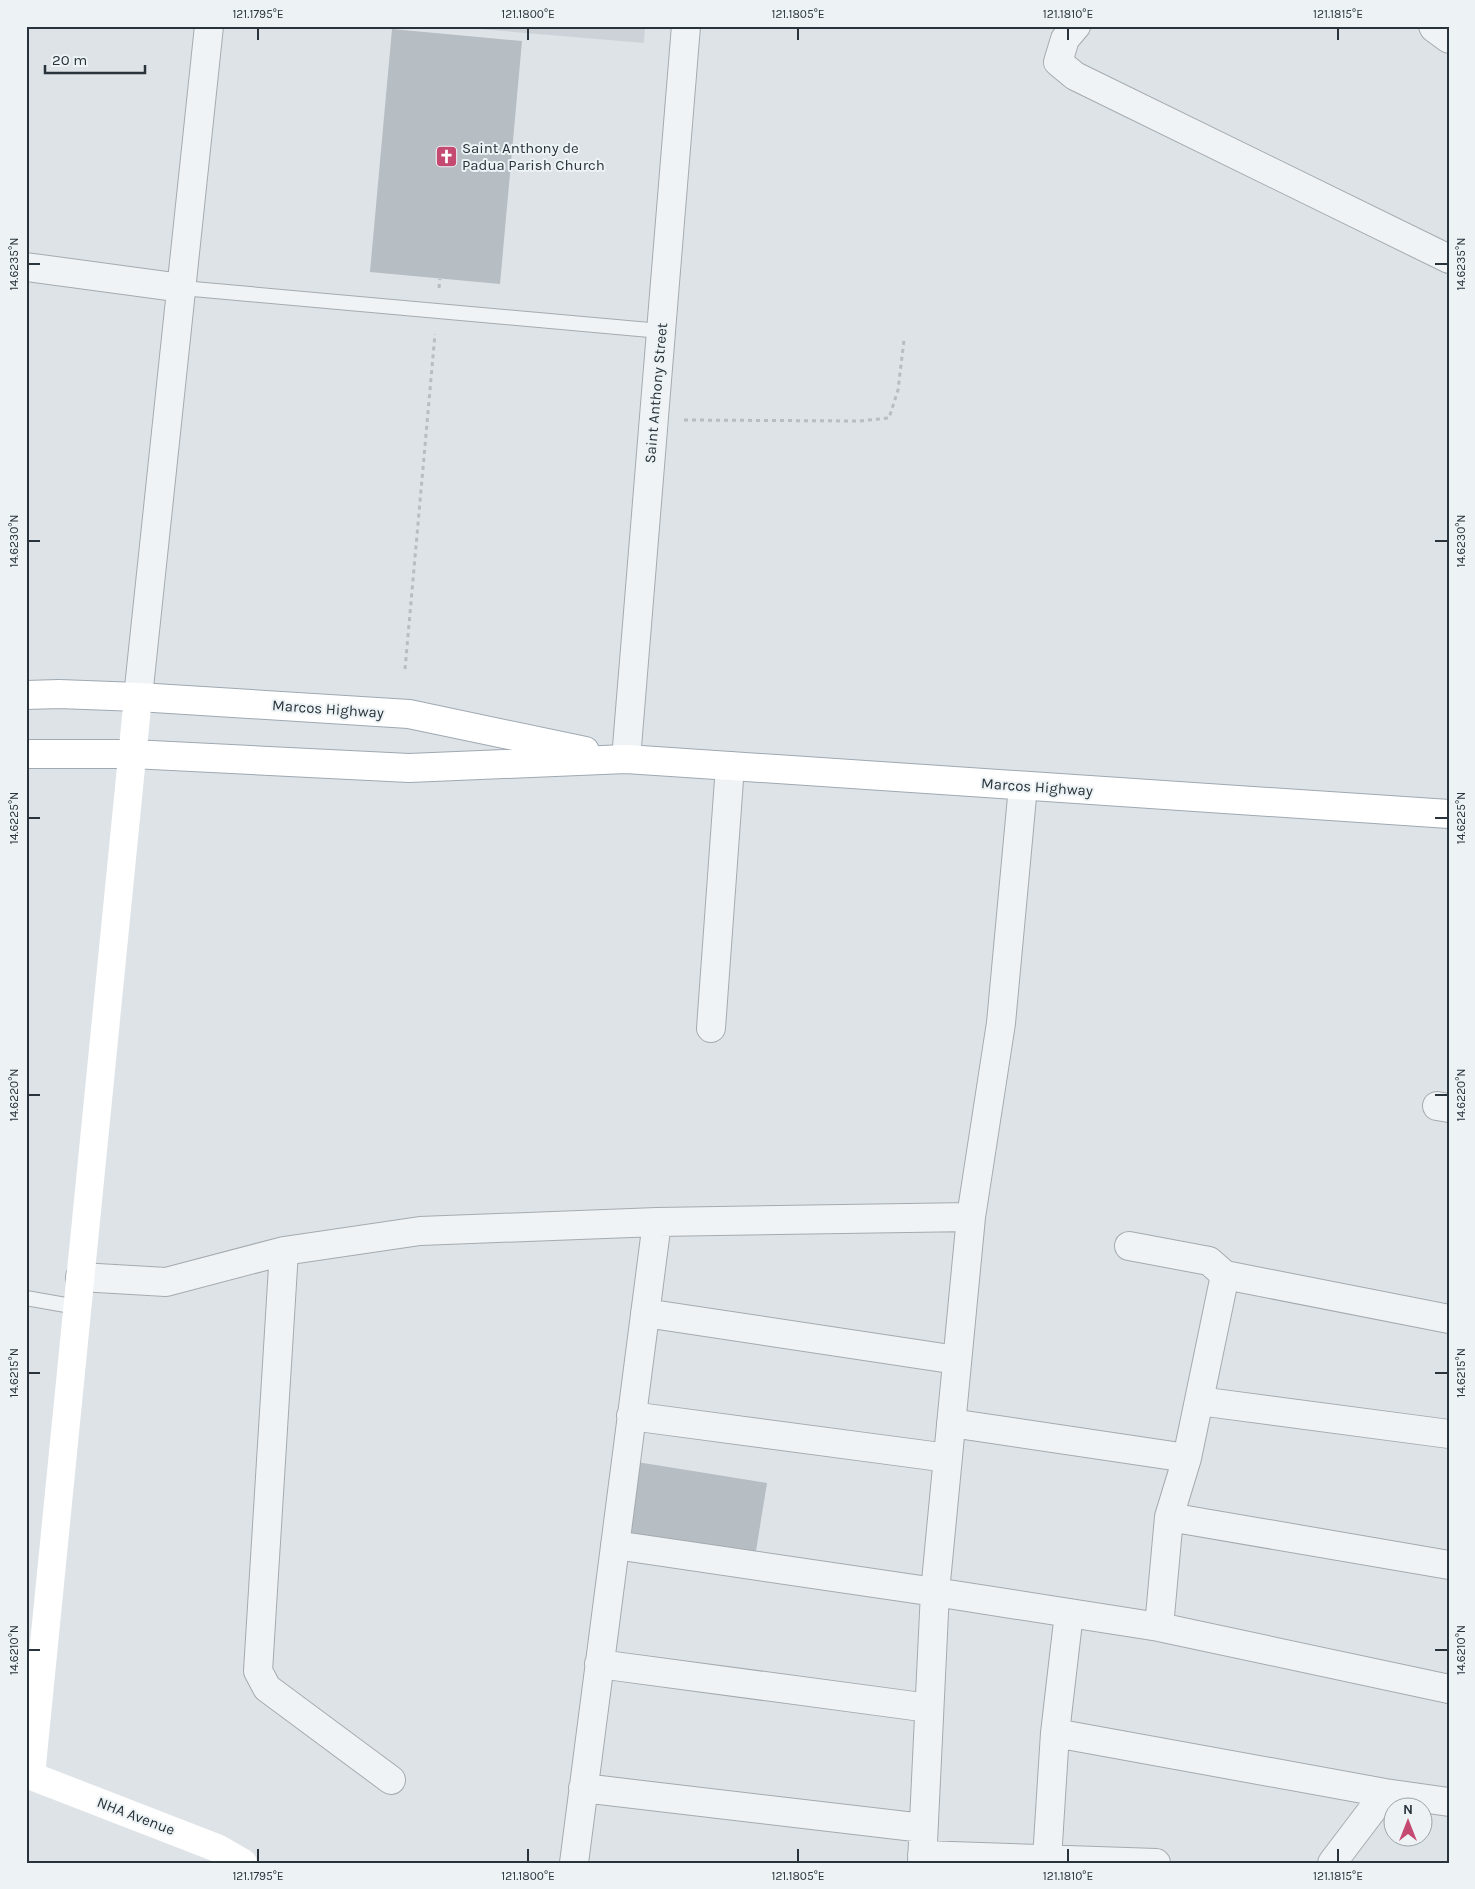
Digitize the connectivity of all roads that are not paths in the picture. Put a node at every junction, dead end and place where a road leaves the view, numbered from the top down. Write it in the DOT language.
graph roads {
  1 [pos="209,26"];
  2 [pos="686,26"];
  3 [pos="1076,26"];
  4 [pos="1433,26"];
  5 [pos="1449,39"];
  6 [pos="1449,259"];
  7 [pos="26,266"];
  8 [pos="182,288"];
  9 [pos="661,331"];
  10 [pos="26,695"];
  11 [pos="138,697"];
  12 [pos="26,754"];
  13 [pos="132,754"];
  14 [pos="626,759"];
  15 [pos="730,766"];
  16 [pos="1023,786"];
  17 [pos="1449,814"];
  18 [pos="711,1028"];
  19 [pos="971,1217"];
  20 [pos="657,1222"];
  21 [pos="1129,1246"];
  22 [pos="284,1250"];
  23 [pos="1225,1276"];
  24 [pos="80,1277"];
  25 [pos="26,1298"];
  26 [pos="78,1306"];
  27 [pos="645,1313"];
  28 [pos="1449,1320"];
  29 [pos="958,1360"];
  30 [pos="1199,1401"];
  31 [pos="631,1416"];
  32 [pos="951,1423"];
  33 [pos="1449,1434"];
  34 [pos="948,1458"];
  35 [pos="1187,1458"];
  36 [pos="1169,1517"];
  37 [pos="615,1545"];
  38 [pos="1449,1565"];
  39 [pos="935,1592"];
  40 [pos="1069,1613"];
  41 [pos="1159,1627"];
  42 [pos="599,1664"];
  43 [pos="1449,1689"];
  44 [pos="929,1708"];
  45 [pos="1055,1734"];
  46 [pos="29,1775"];
  47 [pos="391,1780"];
  48 [pos="583,1788"];
  49 [pos="1384,1793"];
  50 [pos="1449,1802"];
  51 [pos="924,1828"];
  52 [pos="922,1859"];
  53 [pos="1047,1859"];
  54 [pos="243,1863"];
  55 [pos="574,1863"];
  56 [pos="1156,1863"];
  57 [pos="1332,1863"];
  1 -- 8 [label="street"];
  2 -- 9 [label="street, Saint Anthony Street"];
  3 -- 6 [label="street"];
  4 -- 5 [label="street"];
  7 -- 8 [label="street"];
  8 -- 9 [label="lane"];
  8 -- 11 [label="street"];
  9 -- 14 [label="street, Saint Anthony Street"];
  10 -- 11 [label="main road, Marcos Highway"];
  11 -- 13 [label="main road"];
  11 -- 14 [label="main road, Marcos Highway"];
  12 -- 13 [label="main road, Marcos Highway"];
  13 -- 14 [label="main road, Marcos Highway"];
  13 -- 24 [label="main road"];
  14 -- 15 [label="main road, Marcos Highway"];
  15 -- 16 [label="main road, Marcos Highway"];
  15 -- 18 [label="street"];
  16 -- 17 [label="main road, Marcos Highway"];
  16 -- 19 [label="street"];
  19 -- 20 [label="street"];
  19 -- 29 [label="street"];
  20 -- 22 [label="street"];
  20 -- 27 [label="street"];
  21 -- 23 [label="street"];
  22 -- 24 [label="street"];
  22 -- 47 [label="street"];
  23 -- 28 [label="street"];
  23 -- 30 [label="street"];
  24 -- 26 [label="main road"];
  25 -- 26 [label="lane"];
  26 -- 46 [label="main road"];
  27 -- 29 [label="street"];
  27 -- 31 [label="street"];
  29 -- 32 [label="street"];
  30 -- 33 [label="street"];
  30 -- 35 [label="street"];
  31 -- 34 [label="street"];
  31 -- 37 [label="street"];
  32 -- 34 [label="street"];
  32 -- 35 [label="street"];
  34 -- 39 [label="street"];
  35 -- 36 [label="street"];
  36 -- 38 [label="street"];
  36 -- 41 [label="street"];
  37 -- 39 [label="street"];
  37 -- 42 [label="street"];
  39 -- 40 [label="street"];
  39 -- 44 [label="street"];
  40 -- 41 [label="street"];
  40 -- 45 [label="street"];
  41 -- 43 [label="street"];
  42 -- 44 [label="street"];
  42 -- 48 [label="street"];
  44 -- 51 [label="street"];
  45 -- 49 [label="street"];
  45 -- 53 [label="street"];
  46 -- 54 [label="main road, NHA Avenue"];
  48 -- 51 [label="street"];
  48 -- 55 [label="street"];
  49 -- 50 [label="street"];
  49 -- 57 [label="street"];
  51 -- 52 [label="street"];
  52 -- 53 [label="street"];
  53 -- 56 [label="street"];
}
